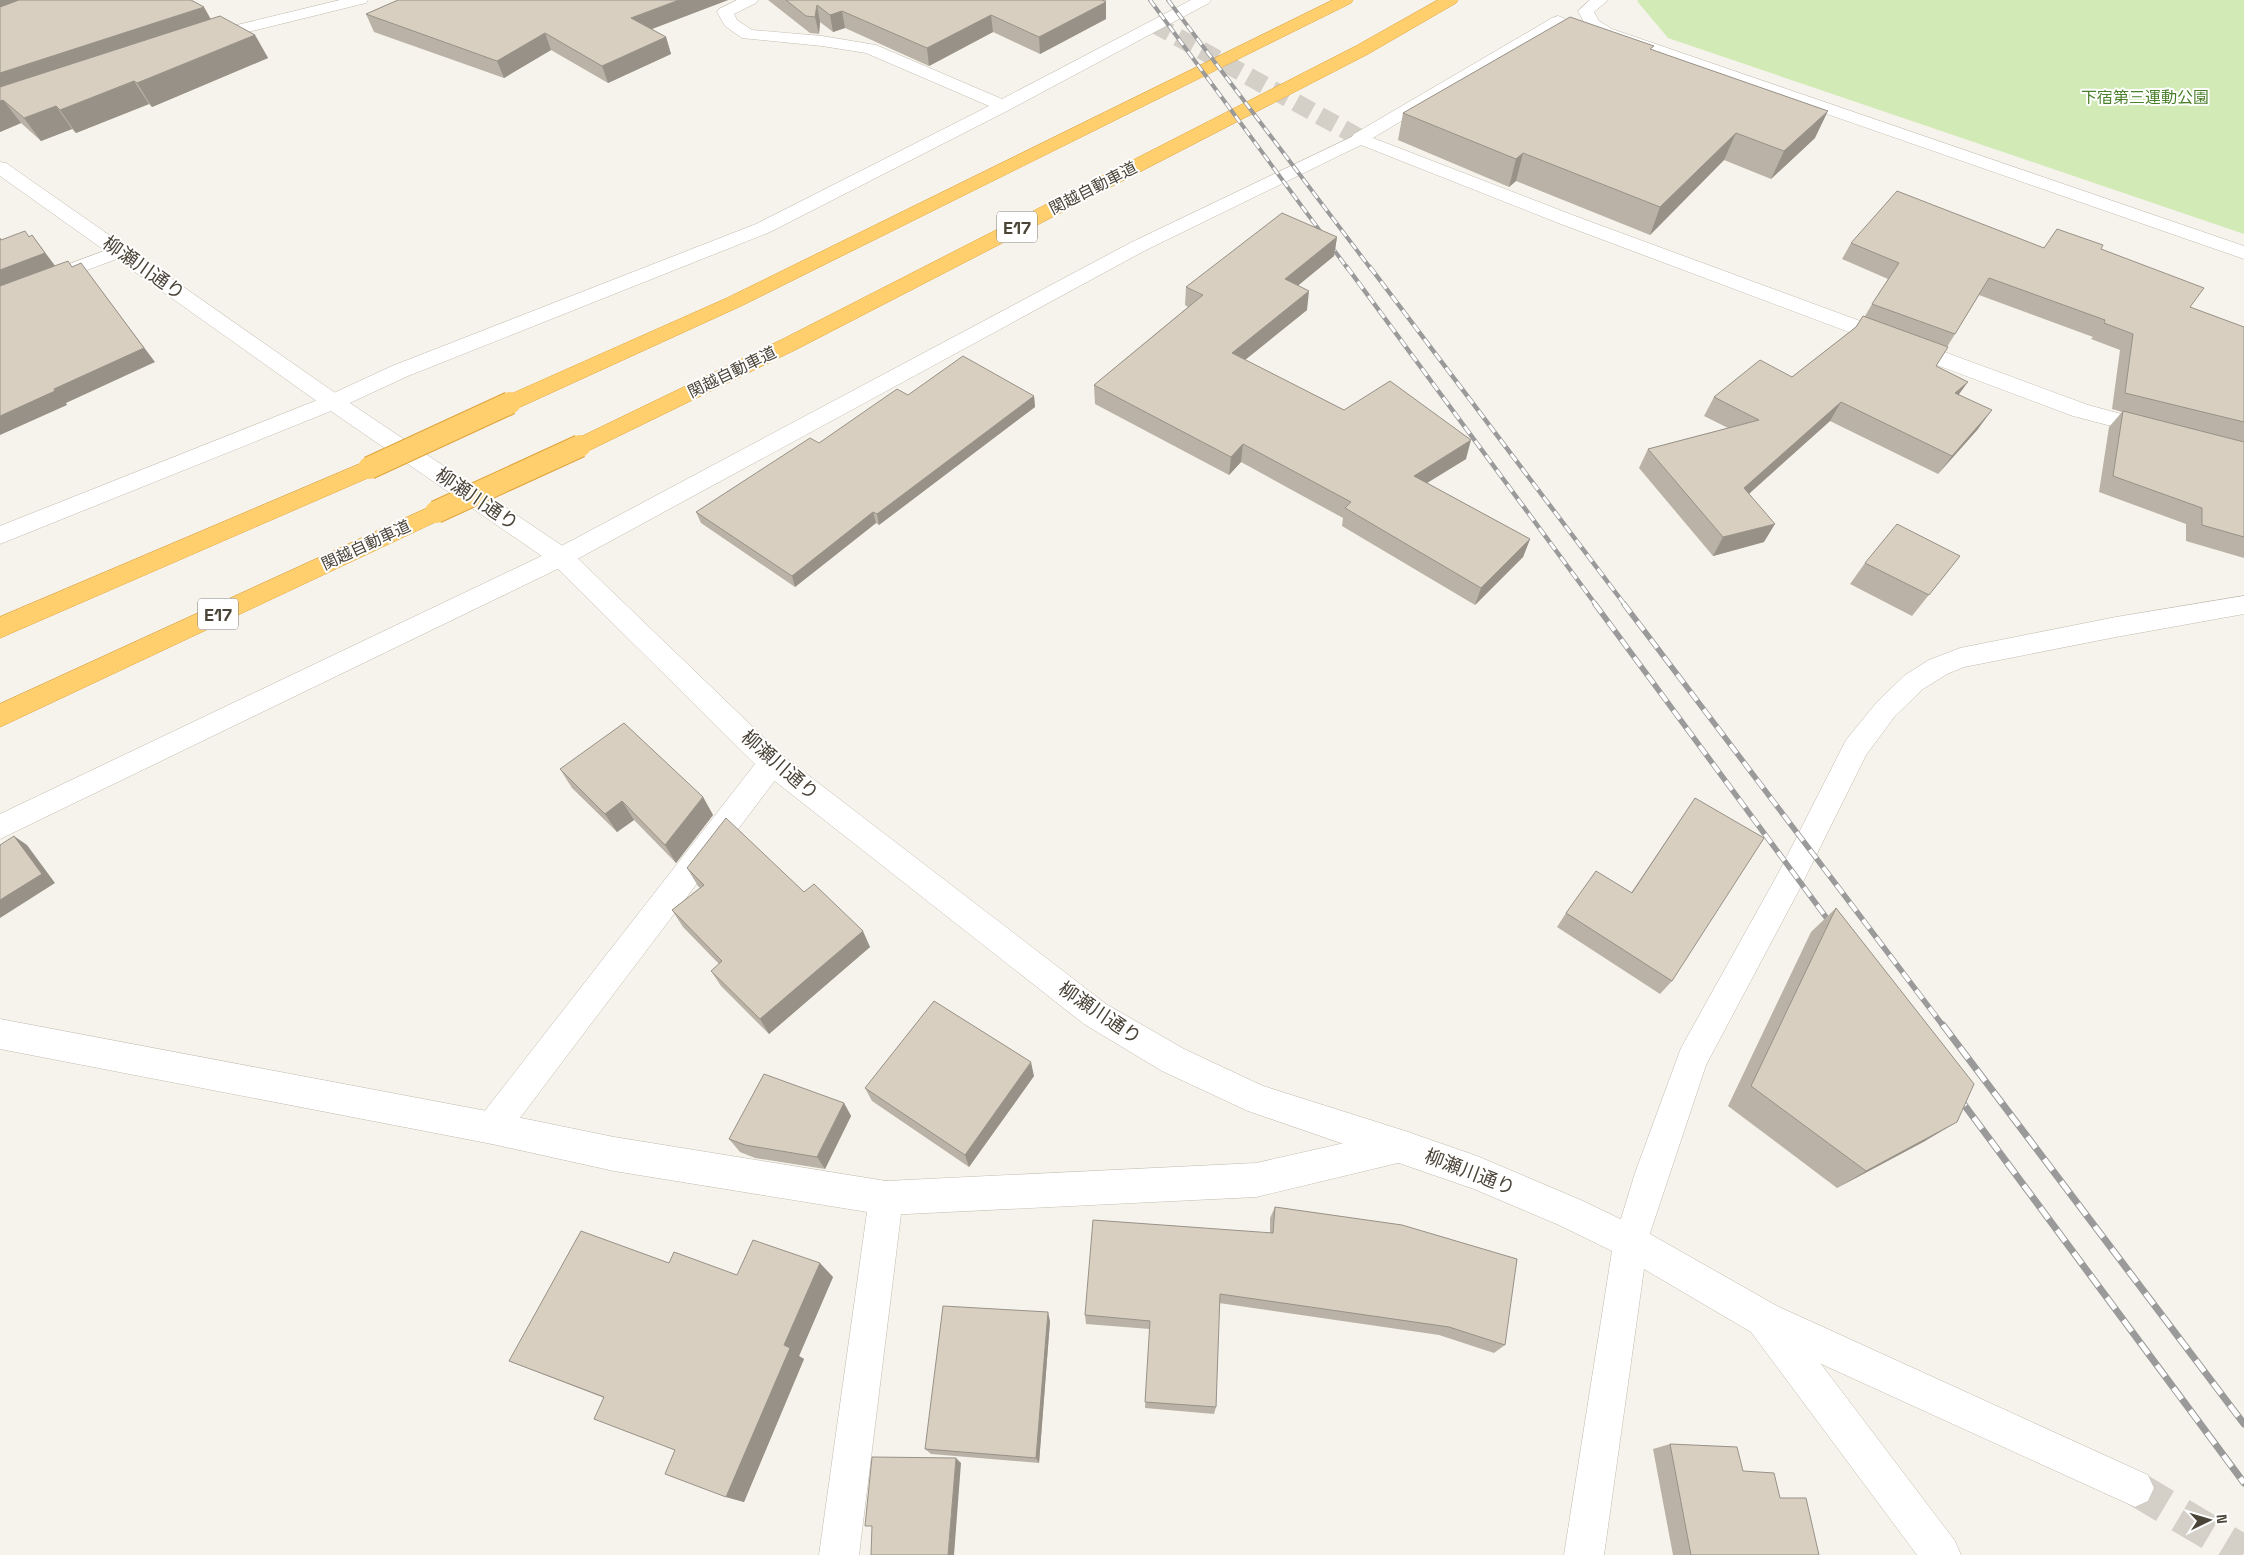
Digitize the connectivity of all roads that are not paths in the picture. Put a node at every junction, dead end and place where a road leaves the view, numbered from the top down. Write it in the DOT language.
graph roads {
  1 [pos="360,0"];
  2 [pos="750,0"];
  3 [pos="1203,0"];
  4 [pos="1346,0"];
  5 [pos="1450,0"];
  6 [pos="1600,0"];
  7 [pos="1558,21"];
  8 [pos="196,44"];
  9 [pos="1003,106"];
  10 [pos="1360,138"];
  11 [pos="0,167"];
  12 [pos="120,251"];
  13 [pos="2244,253"];
  14 [pos="0,297"];
  15 [pos="332,402"];
  16 [pos="2168,433"];
  17 [pos="0,535"];
  18 [pos="561,557"];
  19 [pos="2244,605"];
  20 [pos="0,628"];
  21 [pos="0,716"];
  22 [pos="772,763"];
  23 [pos="0,827"];
  24 [pos="0,1034"];
  25 [pos="492,1128"];
  26 [pos="1402,1146"];
  27 [pos="886,1198"];
  28 [pos="1632,1242"];
  29 [pos="1764,1319"];
  30 [pos="2135,1488"];
  31 [pos="839,1555"];
  32 [pos="1584,1555"];
  33 [pos="1941,1555"];
  1 -- 8 [label="street"];
  2 -- 9 [label="street"];
  3 -- 9 [label="street"];
  4 -- 20 [label="highway, bridge"];
  5 -- 21 [label="highway, 関越自動車道 / E17, bridge"];
  6 -- 13 [label="street"];
  7 -- 10 [label="street"];
  9 -- 15 [label="street"];
  10 -- 16 [label="street"];
  10 -- 18 [label="street"];
  11 -- 12 [label="street, 柳瀬川通り"];
  12 -- 14 [label="street"];
  12 -- 15 [label="street, 柳瀬川通り"];
  15 -- 17 [label="street"];
  15 -- 18 [label="street, 柳瀬川通り"];
  18 -- 22 [label="street, 柳瀬川通り"];
  18 -- 23 [label="street"];
  19 -- 28 [label="street"];
  22 -- 25 [label="street"];
  22 -- 26 [label="street, 柳瀬川通り"];
  24 -- 25 [label="street"];
  25 -- 27 [label="street"];
  26 -- 27 [label="street"];
  26 -- 28 [label="street, 柳瀬川通り"];
  27 -- 31 [label="street"];
  28 -- 29 [label="street, 柳瀬川通り"];
  28 -- 32 [label="street"];
  29 -- 30 [label="street, 柳瀬川通り"];
  29 -- 33 [label="street"];
}
